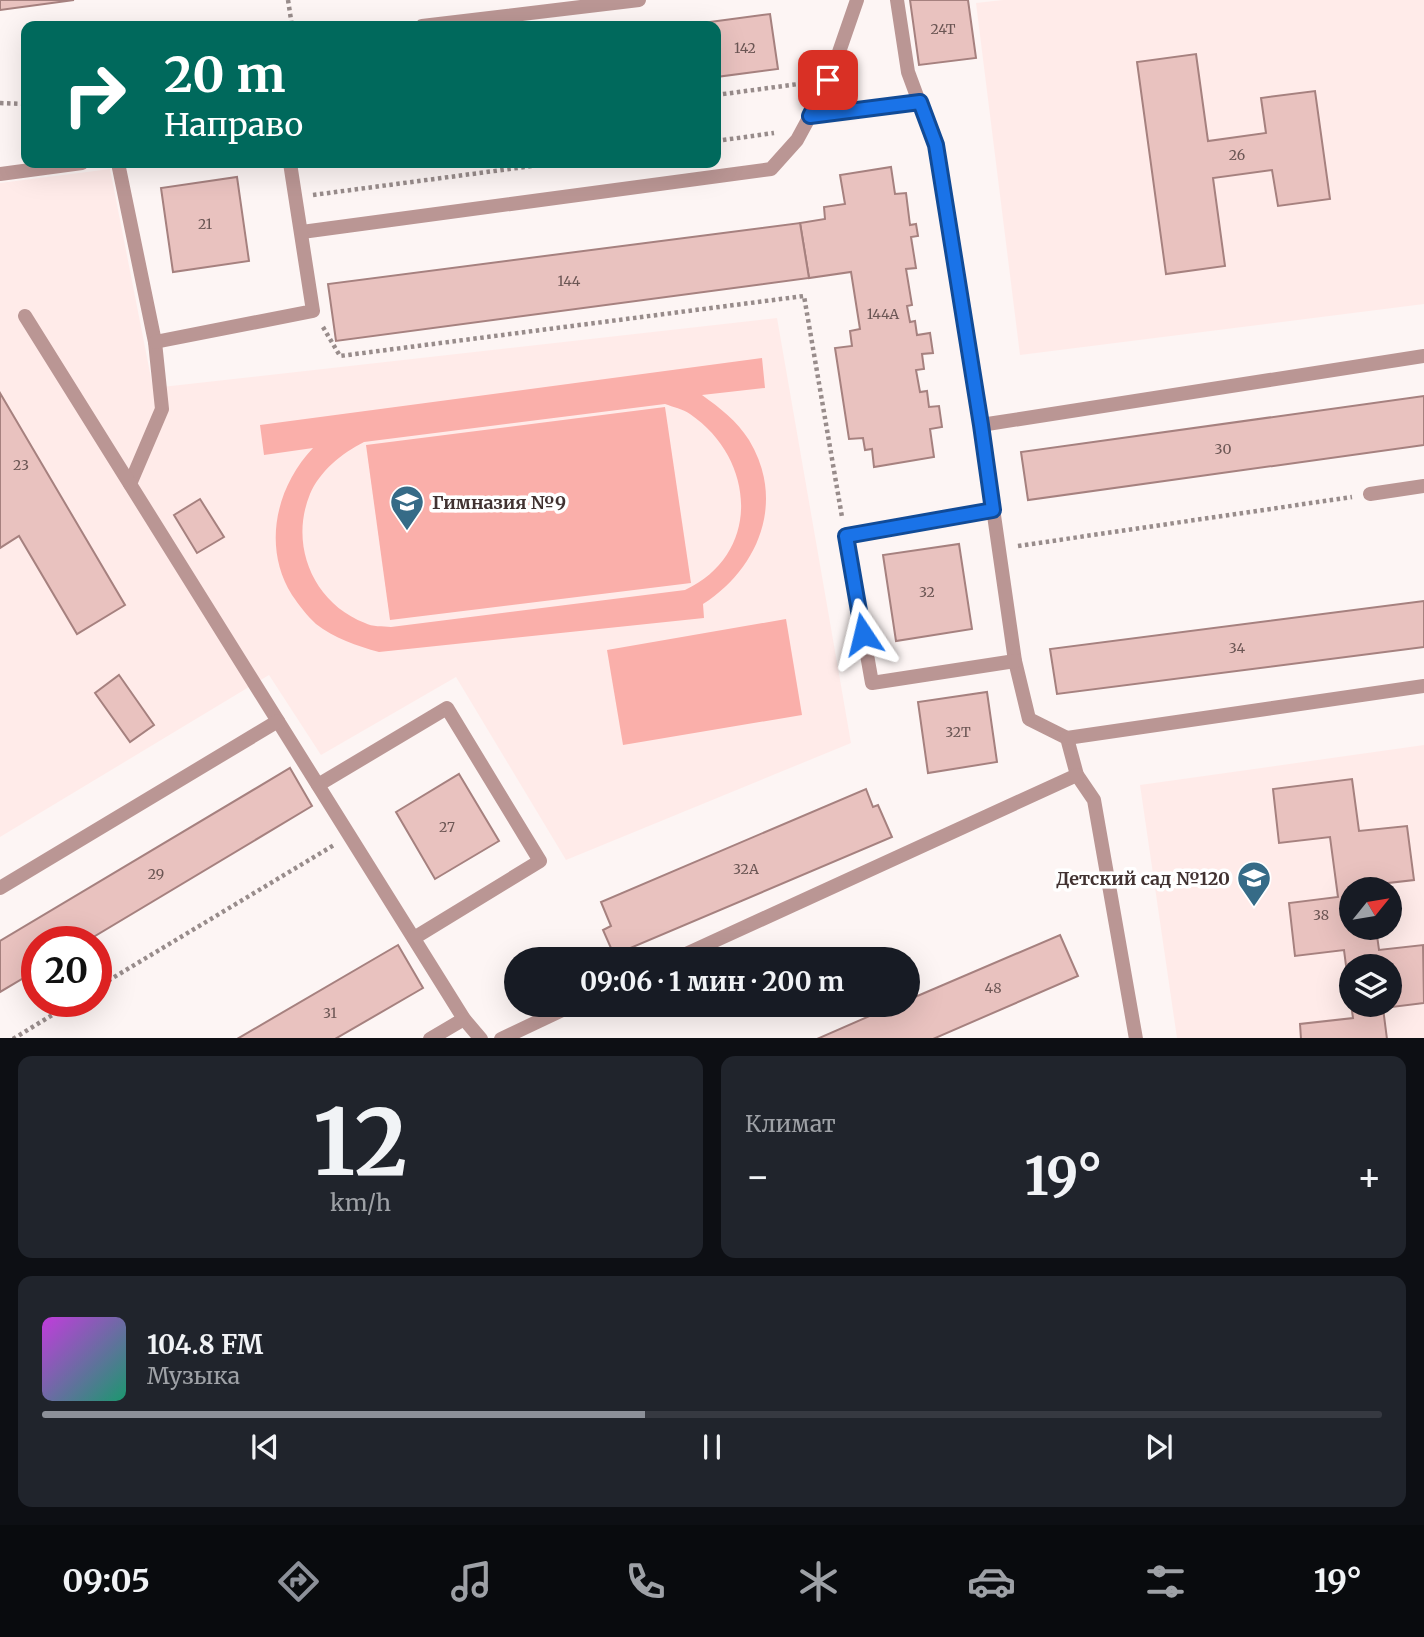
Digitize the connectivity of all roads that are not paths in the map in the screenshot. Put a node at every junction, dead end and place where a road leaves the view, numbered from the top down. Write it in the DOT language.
graph roads {
  1 [pos="639,0"];
  2 [pos="857,0"];
  3 [pos="897,0"];
  4 [pos="464,21"];
  5 [pos="920,102"];
  6 [pos="806,123"];
  7 [pos="45,168"];
  8 [pos="119,168"];
  9 [pos="291,168"];
  10 [pos="0,174"];
  11 [pos="302,232"];
  12 [pos="25,316"];
  13 [pos="155,342"];
  14 [pos="1424,356"];
  15 [pos="981,425"];
  16 [pos="130,484"];
  17 [pos="1424,486"];
  18 [pos="1370,494"];
  19 [pos="993,510"];
  20 [pos="1015,661"];
  21 [pos="1424,687"];
  22 [pos="278,721"];
  23 [pos="1067,738"];
  24 [pos="1077,775"];
  25 [pos="318,785"];
  26 [pos="0,888"];
  27 [pos="414,938"];
  28 [pos="701,947"];
  29 [pos="547,1017"];
  30 [pos="464,1019"];
  31 [pos="430,1038"];
  32 [pos="481,1038"];
  33 [pos="501,1038"];
  34 [pos="1136,1038"];
  1 -- 4 [label="lane"];
  2 -- 6 [label="lane"];
  3 -- 5 [label="lane"];
  5 -- 6 [label="lane"];
  5 -- 15 [label="lane"];
  6 -- 11 [label="lane"];
  7 -- 10 [label="lane"];
  8 -- 13 [label="lane"];
  9 -- 11 [label="lane"];
  11 -- 13 [label="lane"];
  12 -- 16 [label="lane"];
  13 -- 16 [label="lane"];
  14 -- 15 [label="lane"];
  15 -- 19 [label="lane"];
  16 -- 22 [label="lane"];
  17 -- 18 [label="lane"];
  19 -- 20 [label="lane"];
  19 -- 20 [label="lane"];
  20 -- 23 [label="lane"];
  21 -- 23 [label="lane"];
  22 -- 25 [label="lane"];
  22 -- 26 [label="lane"];
  23 -- 24 [label="lane"];
  24 -- 28 [label="lane"];
  24 -- 34 [label="lane"];
  25 -- 27 [label="lane"];
  25 -- 27 [label="lane"];
  27 -- 30 [label="lane"];
  29 -- 33 [label="lane"];
  30 -- 31 [label="lane"];
  30 -- 32 [label="lane"];
}
